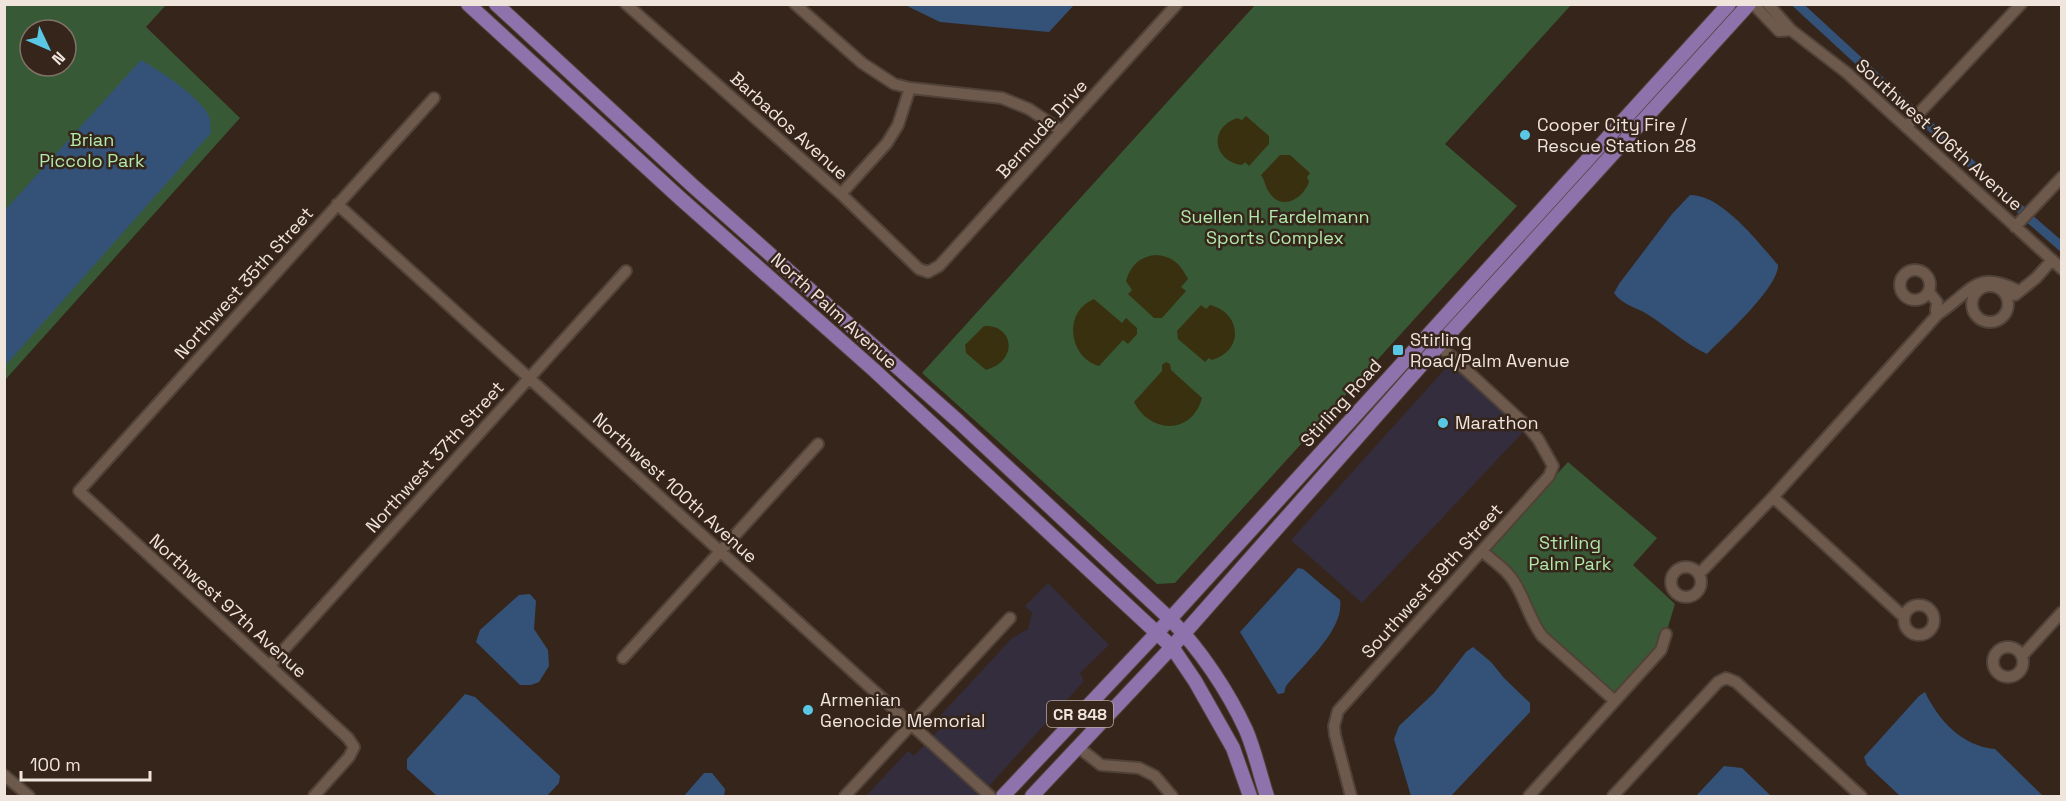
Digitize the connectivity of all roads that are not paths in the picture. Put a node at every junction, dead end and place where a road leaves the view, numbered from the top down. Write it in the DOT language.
graph roads {
  1 [pos="468,4"];
  2 [pos="496,4"];
  3 [pos="626,4"];
  4 [pos="795,4"];
  5 [pos="1177,4"];
  6 [pos="1728,4"];
  7 [pos="1751,4"];
  8 [pos="1768,4"];
  9 [pos="2021,4"];
  10 [pos="1791,30"];
  11 [pos="910,88"];
  12 [pos="434,98"];
  13 [pos="1906,127"];
  14 [pos="1062,131"];
  15 [pos="2061,177"];
  16 [pos="841,194"];
  17 [pos="337,204"];
  18 [pos="2016,227"];
  19 [pos="763,248"];
  20 [pos="2052,260"];
  21 [pos="752,261"];
  22 [pos="2061,269"];
  23 [pos="626,271"];
  24 [pos="928,272"];
  25 [pos="2019,291"];
  26 [pos="1929,292"];
  27 [pos="2005,293"];
  28 [pos="1919,300"];
  29 [pos="1972,302"];
  30 [pos="2009,304"];
  31 [pos="1952,305"];
  32 [pos="1937,312"];
  33 [pos="1974,313"];
  34 [pos="1439,345"];
  35 [pos="529,378"];
  36 [pos="818,444"];
  37 [pos="79,491"];
  38 [pos="1773,497"];
  39 [pos="720,551"];
  40 [pos="1482,551"];
  41 [pos="1699,574"];
  42 [pos="2061,612"];
  43 [pos="1010,618"];
  44 [pos="1904,618"];
  45 [pos="1170,619"];
  46 [pos="1157,632"];
  47 [pos="1184,633"];
  48 [pos="1666,634"];
  49 [pos="1172,646"];
  50 [pos="2022,656"];
  51 [pos="623,658"];
  52 [pos="270,665"];
  53 [pos="1615,701"];
  54 [pos="911,725"];
  55 [pos="1078,747"];
  56 [pos="4,775"];
  57 [pos="29,796"];
  58 [pos="314,796"];
  59 [pos="845,796"];
  60 [pos="990,796"];
  61 [pos="1003,796"];
  62 [pos="1032,796"];
  63 [pos="1172,796"];
  64 [pos="1250,796"];
  65 [pos="1267,796"];
  66 [pos="1351,796"];
  67 [pos="1529,796"];
  68 [pos="1613,796"];
  69 [pos="1861,796"];
  1 -- 21 [label="main road, North Palm Avenue"];
  2 -- 19 [label="main road, North Palm Avenue"];
  3 -- 16 [label="street, Barbados Avenue"];
  4 -- 11 [label="street"];
  5 -- 14 [label="street, Bermuda Drive"];
  6 -- 45 [label="main road, Stirling Road / CR 848"];
  7 -- 10 [label="street, Southwest 106th Avenue"];
  7 -- 34 [label="main road, Stirling Road / CR 848"];
  8 -- 10 [label="street, Southwest 106th Avenue"];
  9 -- 13 [label="street"];
  10 -- 13 [label="street, Southwest 106th Avenue"];
  11 -- 14 [label="street"];
  11 -- 16 [label="street"];
  12 -- 17 [label="street, Northwest 35th Street"];
  13 -- 18 [label="street, Southwest 106th Avenue"];
  14 -- 24 [label="street, Bermuda Drive"];
  15 -- 18 [label="street"];
  16 -- 24 [label="street, Barbados Avenue"];
  17 -- 35 [label="street, Northwest 100th Avenue"];
  17 -- 37 [label="street, Northwest 35th Street"];
  18 -- 20 [label="street, Southwest 106th Avenue"];
  19 -- 21 [label="main road"];
  19 -- 45 [label="main road, North Palm Avenue"];
  20 -- 22 [label="street, Southwest 106th Avenue"];
  20 -- 25 [label="street"];
  21 -- 46 [label="main road, North Palm Avenue"];
  23 -- 35 [label="street, Northwest 37th Street"];
  25 -- 27 [label="street"];
  25 -- 30 [label="street"];
  25 -- 31 [label="street"];
  26 -- 28 [label="street"];
  26 -- 28 [label="street"];
  26 -- 32 [label="street"];
  27 -- 29 [label="street"];
  27 -- 30 [label="street"];
  28 -- 32 [label="street"];
  29 -- 31 [label="street"];
  29 -- 33 [label="street"];
  30 -- 33 [label="street"];
  31 -- 32 [label="street"];
  31 -- 33 [label="street"];
  32 -- 38 [label="street"];
  34 -- 40 [label="street, Southwest 59th Street"];
  34 -- 47 [label="main road, Stirling Road / CR 848"];
  35 -- 39 [label="street, Northwest 100th Avenue"];
  35 -- 52 [label="street, Northwest 37th Street"];
  36 -- 39 [label="street"];
  37 -- 52 [label="street, Northwest 97th Avenue"];
  38 -- 41 [label="street"];
  38 -- 44 [label="street"];
  39 -- 51 [label="street"];
  39 -- 54 [label="street, Northwest 100th Avenue"];
  40 -- 53 [label="street"];
  40 -- 66 [label="street, Southwest 59th Street"];
  42 -- 50 [label="street"];
  43 -- 54 [label="street"];
  45 -- 46 [label="main road, Stirling Road / CR 848"];
  45 -- 47 [label="main road, North Palm Avenue"];
  46 -- 49 [label="main road, North Palm Avenue"];
  46 -- 61 [label="main road, Stirling Road / CR 848"];
  47 -- 49 [label="main road, Stirling Road / CR 848"];
  47 -- 65 [label="main road, North Palm Avenue"];
  48 -- 53 [label="street"];
  49 -- 55 [label="main road, Stirling Road / CR 848"];
  49 -- 64 [label="main road, North Palm Avenue"];
  52 -- 58 [label="street, Northwest 97th Avenue"];
  53 -- 67 [label="street"];
  54 -- 59 [label="street"];
  54 -- 60 [label="street, Northwest 100th Avenue"];
  55 -- 62 [label="main road, Stirling Road / CR 848"];
  55 -- 63 [label="street"];
  56 -- 57 [label="street"];
  68 -- 69 [label="street"];
}
